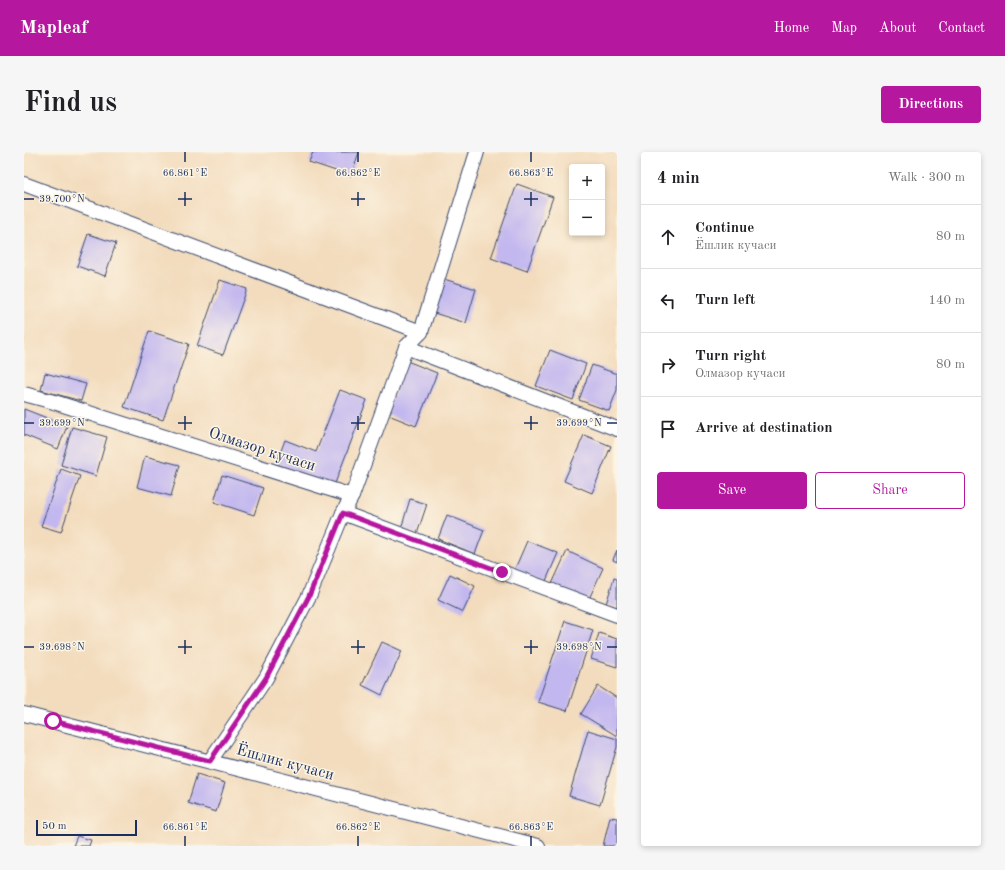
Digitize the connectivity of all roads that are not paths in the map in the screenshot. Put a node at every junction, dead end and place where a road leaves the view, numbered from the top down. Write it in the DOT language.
graph roads {
  1 [pos="477,152"];
  2 [pos="24,184"];
  3 [pos="421,332"];
  4 [pos="406,347"];
  5 [pos="24,394"];
  6 [pos="617,429"];
  7 [pos="352,496"];
  8 [pos="343,513"];
  9 [pos="617,615"];
  10 [pos="24,714"];
  11 [pos="210,761"];
  12 [pos="538,846"];
  1 -- 3 [label="street"];
  2 -- 3 [label="street"];
  3 -- 4 [label="street"];
  4 -- 6 [label="street"];
  4 -- 7 [label="street"];
  5 -- 7 [label="street, Олмазор кучаси"];
  7 -- 8 [label="street"];
  8 -- 9 [label="street"];
  8 -- 11 [label="street"];
  10 -- 11 [label="street, Ёшлик кучаси"];
  11 -- 12 [label="street, Ёшлик кучаси"];
}
